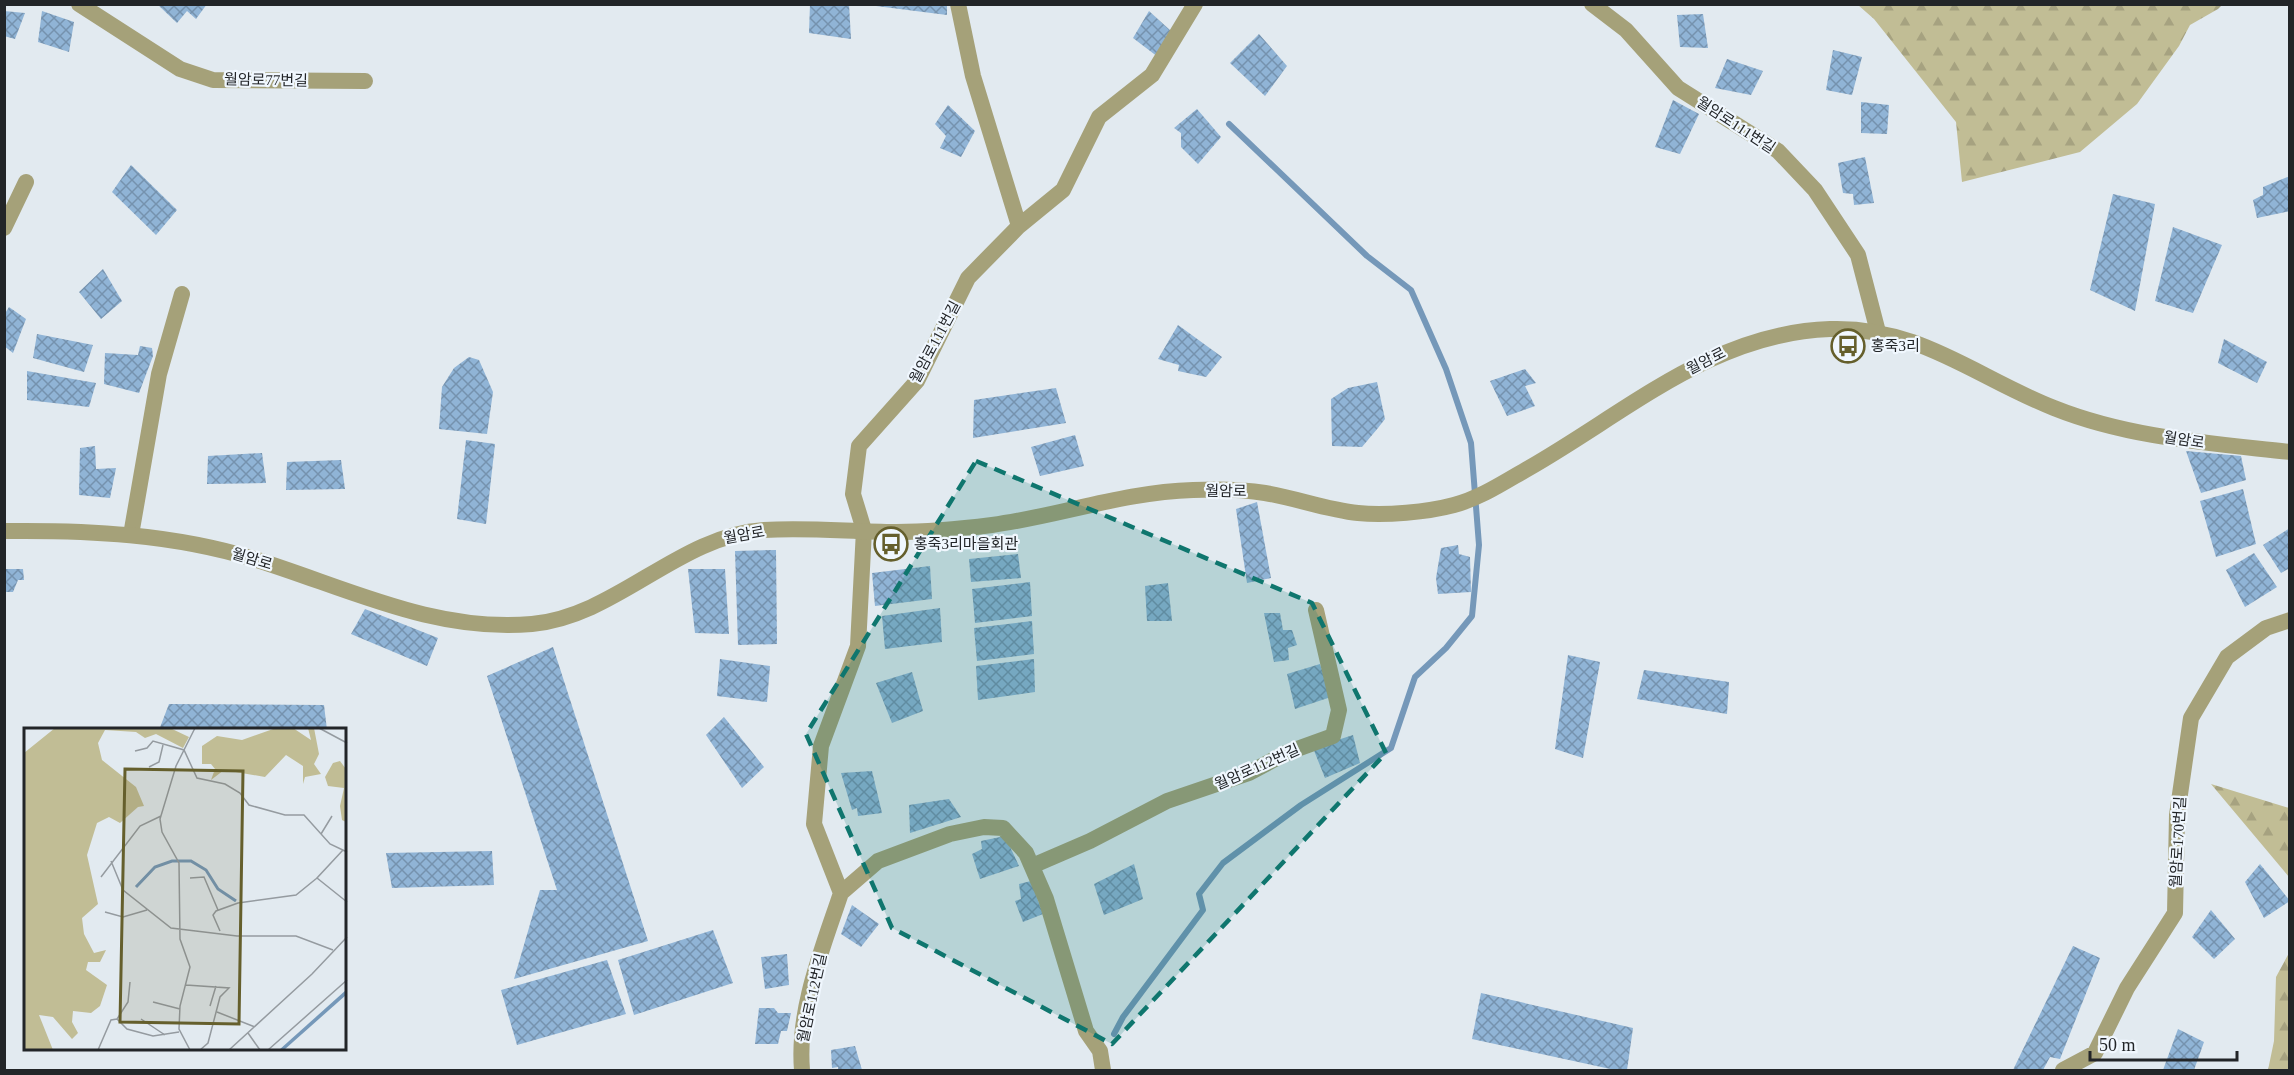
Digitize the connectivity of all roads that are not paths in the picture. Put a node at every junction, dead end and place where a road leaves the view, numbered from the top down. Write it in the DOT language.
graph roads {
  1 [pos="79,4"];
  2 [pos="958,4"];
  3 [pos="1195,4"];
  4 [pos="1592,4"];
  5 [pos="365,81"];
  6 [pos="26,182"];
  7 [pos="1019,226"];
  8 [pos="4,228"];
  9 [pos="182,294"];
  10 [pos="1878,332"];
  11 [pos="2289,452"];
  12 [pos="864,530"];
  13 [pos="4,531"];
  14 [pos="131,535"];
  15 [pos="1316,610"];
  16 [pos="2289,620"];
  17 [pos="1032,866"];
  18 [pos="841,893"];
  19 [pos="802,1071"];
  20 [pos="1103,1071"];
  21 [pos="2063,1071"];
  1 -- 5 [label="street, 월암로77번길"];
  2 -- 7 [label="street"];
  3 -- 7 [label="street, 월암로111번길"];
  4 -- 10 [label="street, 월암로111번길"];
  6 -- 8 [label="street"];
  7 -- 12 [label="street, 월암로111번길"];
  9 -- 14 [label="street"];
  10 -- 11 [label="street, 월암로"];
  10 -- 12 [label="street, 월암로"];
  12 -- 14 [label="street, 월암로"];
  12 -- 18 [label="street"];
  13 -- 14 [label="street, 월암로"];
  15 -- 17 [label="street, 월암로112번길"];
  16 -- 21 [label="street, 월암로170번길"];
  17 -- 18 [label="street"];
  17 -- 20 [label="street"];
  18 -- 19 [label="street, 월암로112번길"];
}
